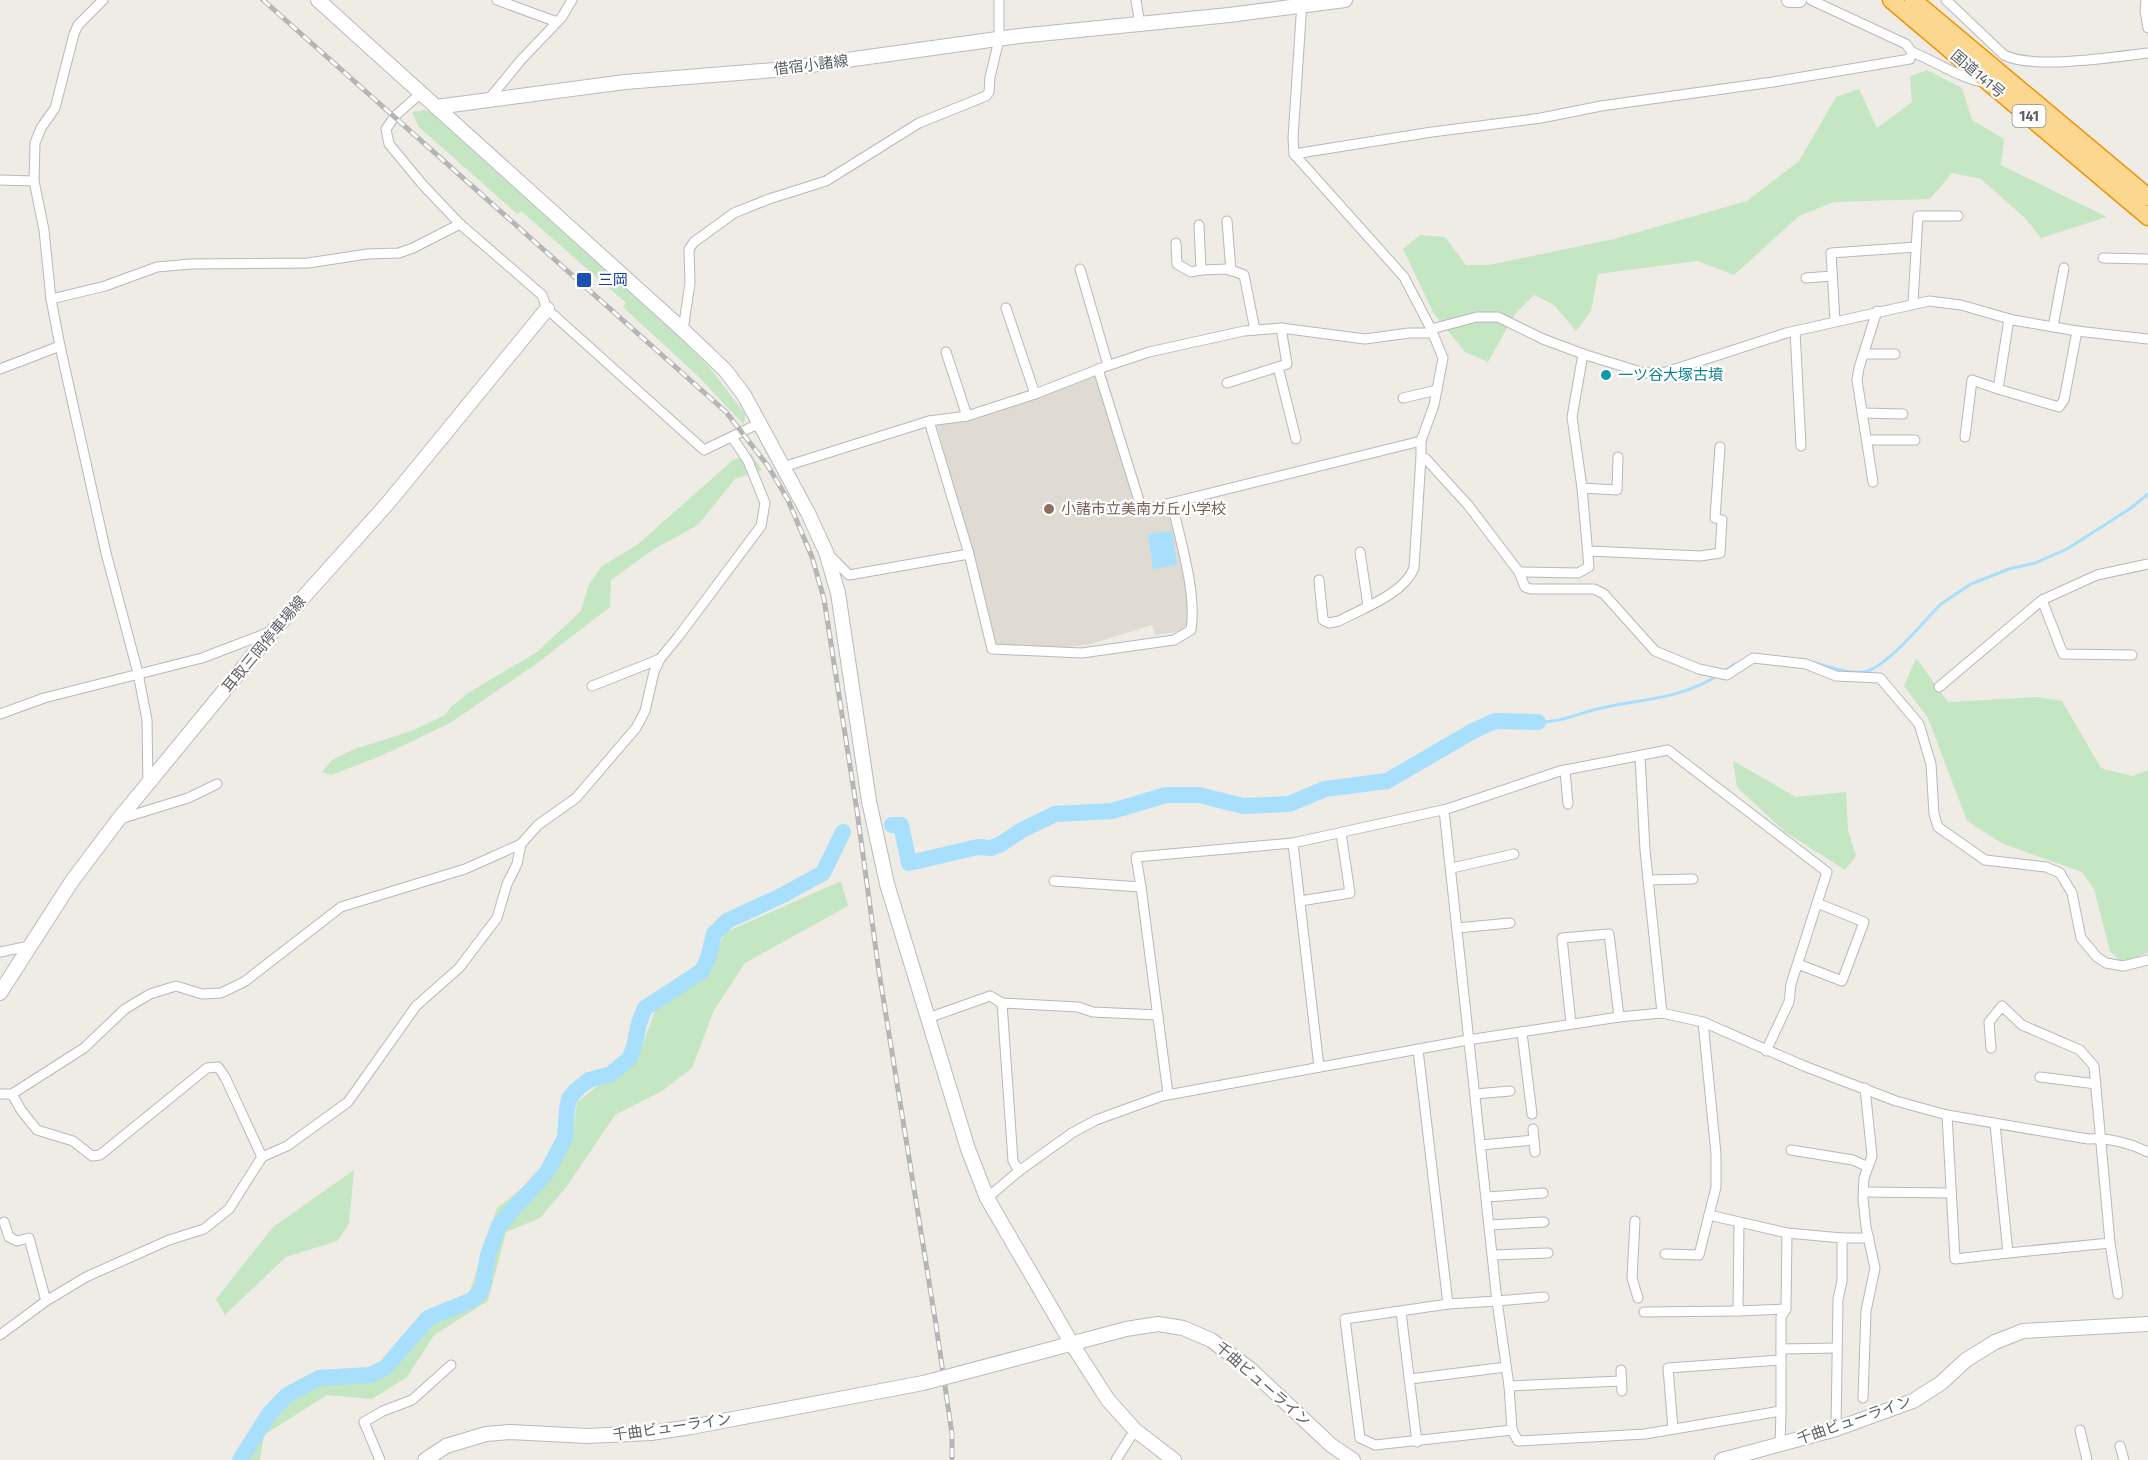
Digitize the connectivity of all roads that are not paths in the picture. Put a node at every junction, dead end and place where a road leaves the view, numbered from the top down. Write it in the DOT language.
graph roads {
  1 [pos="103,0"];
  2 [pos="318,0"];
  3 [pos="497,0"];
  4 [pos="572,0"];
  5 [pos="999,0"];
  6 [pos="1136,0"];
  7 [pos="1345,0"];
  8 [pos="1789,0"];
  9 [pos="1799,0"];
  10 [pos="1810,0"];
  11 [pos="1891,0"];
  12 [pos="1913,0"];
  13 [pos="1946,0"];
  14 [pos="2146,0"];
  15 [pos="1302,3"];
  16 [pos="557,22"];
  17 [pos="1140,25"];
  18 [pos="2148,28"];
  19 [pos="999,39"];
  20 [pos="1912,52"];
  21 [pos="2148,54"];
  22 [pos="1988,83"];
  23 [pos="421,93"];
  24 [pos="489,99"];
  25 [pos="436,107"];
  26 [pos="1294,154"];
  27 [pos="0,180"];
  28 [pos="34,181"];
  29 [pos="2148,197"];
  30 [pos="1958,216"];
  31 [pos="2148,217"];
  32 [pos="1227,221"];
  33 [pos="460,224"];
  34 [pos="1199,225"];
  35 [pos="1176,243"];
  36 [pos="1917,247"];
  37 [pos="2103,258"];
  38 [pos="2148,259"];
  39 [pos="2064,268"];
  40 [pos="1080,269"];
  41 [pos="1201,270"];
  42 [pos="1231,271"];
  43 [pos="1832,276"];
  44 [pos="1806,278"];
  45 [pos="51,299"];
  46 [pos="1913,303"];
  47 [pos="1006,308"];
  48 [pos="548,309"];
  49 [pos="1877,311"];
  50 [pos="2009,319"];
  51 [pos="1835,321"];
  52 [pos="2054,327"];
  53 [pos="1281,328"];
  54 [pos="683,330"];
  55 [pos="1255,330"];
  56 [pos="1432,331"];
  57 [pos="2077,331"];
  58 [pos="1795,332"];
  59 [pos="2148,339"];
  60 [pos="60,346"];
  61 [pos="946,352"];
  62 [pos="1583,354"];
  63 [pos="1864,354"];
  64 [pos="1895,354"];
  65 [pos="1108,365"];
  66 [pos="1278,367"];
  67 [pos="0,369"];
  68 [pos="1098,369"];
  69 [pos="1227,383"];
  70 [pos="1998,389"];
  71 [pos="1437,390"];
  72 [pos="1035,394"];
  73 [pos="1403,398"];
  74 [pos="1863,413"];
  75 [pos="1903,414"];
  76 [pos="968,416"];
  77 [pos="929,421"];
  78 [pos="760,423"];
  79 [pos="1965,436"];
  80 [pos="732,437"];
  81 [pos="1296,439"];
  82 [pos="1867,440"];
  83 [pos="1915,440"];
  84 [pos="1421,441"];
  85 [pos="1801,446"];
  86 [pos="1720,447"];
  87 [pos="1421,457"];
  88 [pos="1618,457"];
  89 [pos="783,466"];
  90 [pos="1873,482"];
  91 [pos="1582,488"];
  92 [pos="1172,503"];
  93 [pos="1589,551"];
  94 [pos="826,552"];
  95 [pos="1360,552"];
  96 [pos="969,554"];
  97 [pos="2148,564"];
  98 [pos="1519,572"];
  99 [pos="1319,580"];
  100 [pos="2042,600"];
  101 [pos="1368,606"];
  102 [pos="274,630"];
  103 [pos="2132,655"];
  104 [pos="660,659"];
  105 [pos="138,673"];
  106 [pos="592,686"];
  107 [pos="1939,687"];
  108 [pos="0,714"];
  109 [pos="1640,756"];
  110 [pos="1565,770"];
  111 [pos="148,783"];
  112 [pos="217,784"];
  113 [pos="1568,804"];
  114 [pos="1447,809"];
  115 [pos="118,820"];
  116 [pos="1341,833"];
  117 [pos="1293,843"];
  118 [pos="521,844"];
  119 [pos="1514,854"];
  120 [pos="1452,868"];
  121 [pos="1693,879"];
  122 [pos="1648,880"];
  123 [pos="1054,881"];
  124 [pos="1141,887"];
  125 [pos="1300,901"];
  126 [pos="1817,903"];
  127 [pos="1510,923"];
  128 [pos="1457,928"];
  129 [pos="29,946"];
  130 [pos="0,952"];
  131 [pos="2148,960"];
  132 [pos="1798,964"];
  133 [pos="0,993"];
  134 [pos="1002,1003"];
  135 [pos="1662,1013"];
  136 [pos="1158,1015"];
  137 [pos="1619,1017"];
  138 [pos="928,1018"];
  139 [pos="1703,1022"];
  140 [pos="1571,1024"];
  141 [pos="1522,1033"];
  142 [pos="1468,1040"];
  143 [pos="1991,1048"];
  144 [pos="1418,1050"];
  145 [pos="1766,1051"];
  146 [pos="1319,1067"];
  147 [pos="2040,1077"];
  148 [pos="2096,1084"];
  149 [pos="1865,1088"];
  150 [pos="1510,1091"];
  151 [pos="0,1094"];
  152 [pos="12,1094"];
  153 [pos="1168,1094"];
  154 [pos="1475,1094"];
  155 [pos="1532,1114"];
  156 [pos="1947,1115"];
  157 [pos="1995,1124"];
  158 [pos="1533,1129"];
  159 [pos="2100,1139"];
  160 [pos="1534,1140"];
  161 [pos="1481,1145"];
  162 [pos="1791,1150"];
  163 [pos="1535,1152"];
  164 [pos="2148,1152"];
  165 [pos="262,1157"];
  166 [pos="1868,1167"];
  167 [pos="1018,1171"];
  168 [pos="1864,1192"];
  169 [pos="1543,1193"];
  170 [pos="1951,1193"];
  171 [pos="1487,1197"];
  172 [pos="987,1198"];
  173 [pos="1709,1215"];
  174 [pos="1635,1221"];
  175 [pos="4,1222"];
  176 [pos="1544,1222"];
  177 [pos="1739,1223"];
  178 [pos="1489,1225"];
  179 [pos="1787,1233"];
  180 [pos="1842,1238"];
  181 [pos="1869,1238"];
  182 [pos="2110,1243"];
  183 [pos="1548,1253"];
  184 [pos="2008,1253"];
  185 [pos="1665,1254"];
  186 [pos="1493,1255"];
  187 [pos="2118,1294"];
  188 [pos="1544,1297"];
  189 [pos="1638,1298"];
  190 [pos="46,1301"];
  191 [pos="1497,1301"];
  192 [pos="1448,1304"];
  193 [pos="1786,1309"];
  194 [pos="1738,1311"];
  195 [pos="1401,1312"];
  196 [pos="1644,1312"];
  197 [pos="2148,1324"];
  198 [pos="0,1335"];
  199 [pos="1072,1344"];
  200 [pos="1837,1348"];
  201 [pos="1781,1349"];
  202 [pos="1781,1360"];
  203 [pos="451,1365"];
  204 [pos="1506,1368"];
  205 [pos="1621,1370"];
  206 [pos="1410,1379"];
  207 [pos="1509,1386"];
  208 [pos="1863,1398"];
  209 [pos="1781,1412"];
  210 [pos="1836,1429"];
  211 [pos="1135,1430"];
  212 [pos="1512,1430"];
  213 [pos="1673,1430"];
  214 [pos="2080,1430"];
  215 [pos="1417,1442"];
  216 [pos="1780,1445"];
  217 [pos="2120,1446"];
  218 [pos="380,1460"];
  219 [pos="425,1460"];
  220 [pos="1116,1460"];
  221 [pos="1174,1460"];
  222 [pos="1353,1460"];
  223 [pos="1722,1460"];
  224 [pos="2087,1460"];
  225 [pos="2124,1460"];
  1 -- 28 [label="street"];
  2 -- 23 [label="street"];
  3 -- 16 [label="street"];
  4 -- 16 [label="street"];
  5 -- 19 [label="street"];
  6 -- 17 [label="street"];
  7 -- 15 [label="street, 借宿小諸線"];
  8 -- 9 [label="street"];
  10 -- 20 [label="street"];
  11 -- 22 [label="highway, 国道141号 / 141"];
  12 -- 29 [label="highway, 国道141号 / 141"];
  13 -- 21 [label="street"];
  14 -- 18 [label="street"];
  15 -- 17 [label="street, 借宿小諸線"];
  15 -- 26 [label="street"];
  16 -- 24 [label="street"];
  17 -- 19 [label="street, 借宿小諸線"];
  19 -- 24 [label="street, 借宿小諸線"];
  19 -- 54 [label="street"];
  20 -- 22 [label="street"];
  20 -- 26 [label="street"];
  22 -- 31 [label="highway, 国道141号 / 141"];
  23 -- 25 [label="street"];
  23 -- 33 [label="street"];
  24 -- 25 [label="street, 借宿小諸線"];
  25 -- 54 [label="street"];
  26 -- 56 [label="street"];
  27 -- 28 [label="street"];
  28 -- 45 [label="street"];
  30 -- 36 [label="street"];
  32 -- 42 [label="street"];
  33 -- 45 [label="street"];
  33 -- 48 [label="street"];
  34 -- 41 [label="street"];
  35 -- 41 [label="street"];
  36 -- 43 [label="street"];
  36 -- 46 [label="street"];
  37 -- 38 [label="street"];
  39 -- 52 [label="street"];
  40 -- 65 [label="street"];
  41 -- 42 [label="street"];
  42 -- 55 [label="street"];
  43 -- 44 [label="street"];
  43 -- 51 [label="street"];
  45 -- 60 [label="street"];
  46 -- 49 [label="street"];
  46 -- 50 [label="street"];
  47 -- 72 [label="street"];
  48 -- 80 [label="street"];
  48 -- 102 [label="street, 耳取三岡停車場線"];
  49 -- 51 [label="street"];
  49 -- 63 [label="street"];
  50 -- 52 [label="street"];
  50 -- 70 [label="street"];
  51 -- 58 [label="street"];
  52 -- 57 [label="street"];
  53 -- 55 [label="street"];
  53 -- 56 [label="street"];
  53 -- 66 [label="street"];
  54 -- 78 [label="street"];
  55 -- 65 [label="street"];
  56 -- 62 [label="street"];
  56 -- 71 [label="street"];
  57 -- 59 [label="street"];
  57 -- 70 [label="street"];
  58 -- 62 [label="street"];
  58 -- 85 [label="street"];
  60 -- 67 [label="street"];
  60 -- 105 [label="street"];
  61 -- 76 [label="street"];
  62 -- 91 [label="street"];
  63 -- 64 [label="street"];
  63 -- 74 [label="street"];
  65 -- 68 [label="street"];
  66 -- 69 [label="street"];
  66 -- 81 [label="street"];
  68 -- 72 [label="street"];
  68 -- 92 [label="street"];
  70 -- 79 [label="street"];
  71 -- 73 [label="street"];
  71 -- 84 [label="street"];
  72 -- 76 [label="street"];
  74 -- 75 [label="street"];
  74 -- 82 [label="street"];
  76 -- 77 [label="street"];
  77 -- 89 [label="street"];
  77 -- 96 [label="street"];
  78 -- 80 [label="street"];
  78 -- 89 [label="street"];
  80 -- 104 [label="street"];
  82 -- 83 [label="street"];
  82 -- 90 [label="street"];
  84 -- 87 [label="street"];
  84 -- 92 [label="street"];
  86 -- 93 [label="street"];
  87 -- 98 [label="street"];
  87 -- 101 [label="street"];
  88 -- 91 [label="street"];
  89 -- 94 [label="street"];
  91 -- 93 [label="street"];
  92 -- 96 [label="street"];
  93 -- 98 [label="street"];
  94 -- 96 [label="street"];
  94 -- 138 [label="street"];
  95 -- 101 [label="street"];
  97 -- 100 [label="street"];
  98 -- 131 [label="street"];
  99 -- 101 [label="street"];
  100 -- 103 [label="street"];
  100 -- 107 [label="street"];
  102 -- 105 [label="street"];
  102 -- 111 [label="street, 耳取三岡停車場線"];
  104 -- 106 [label="street"];
  104 -- 118 [label="street"];
  105 -- 108 [label="street"];
  105 -- 111 [label="street"];
  109 -- 110 [label="street"];
  109 -- 122 [label="street"];
  109 -- 126 [label="street"];
  110 -- 113 [label="street"];
  110 -- 114 [label="street"];
  111 -- 115 [label="street, 耳取三岡停車場線"];
  112 -- 115 [label="street"];
  114 -- 116 [label="street"];
  114 -- 120 [label="street"];
  115 -- 129 [label="street, 耳取三岡停車場線"];
  116 -- 117 [label="street"];
  116 -- 125 [label="street"];
  117 -- 124 [label="street"];
  117 -- 125 [label="street"];
  118 -- 152 [label="street"];
  118 -- 165 [label="street"];
  119 -- 120 [label="street"];
  120 -- 128 [label="street"];
  121 -- 122 [label="street"];
  122 -- 135 [label="street"];
  123 -- 124 [label="street"];
  124 -- 136 [label="street"];
  125 -- 146 [label="street"];
  126 -- 132 [label="street"];
  126 -- 132 [label="street"];
  127 -- 128 [label="street"];
  128 -- 142 [label="street"];
  129 -- 130 [label="street"];
  129 -- 133 [label="street, 耳取三岡停車場線"];
  132 -- 145 [label="street"];
  134 -- 136 [label="street"];
  134 -- 138 [label="street"];
  134 -- 167 [label="street"];
  135 -- 137 [label="street"];
  135 -- 139 [label="street"];
  136 -- 153 [label="street"];
  137 -- 140 [label="street"];
  137 -- 140 [label="street"];
  138 -- 172 [label="street"];
  139 -- 145 [label="street"];
  139 -- 173 [label="street"];
  140 -- 141 [label="street"];
  141 -- 142 [label="street"];
  141 -- 155 [label="street"];
  142 -- 144 [label="street"];
  142 -- 154 [label="street"];
  143 -- 148 [label="street"];
  144 -- 146 [label="street"];
  144 -- 192 [label="street"];
  145 -- 149 [label="street"];
  146 -- 153 [label="street"];
  147 -- 148 [label="street"];
  148 -- 159 [label="street"];
  149 -- 156 [label="street"];
  149 -- 166 [label="street"];
  150 -- 154 [label="street"];
  151 -- 152 [label="street"];
  152 -- 165 [label="street"];
  153 -- 167 [label="street"];
  154 -- 161 [label="street"];
  156 -- 157 [label="street"];
  156 -- 170 [label="street"];
  157 -- 159 [label="street"];
  157 -- 184 [label="street"];
  158 -- 160 [label="street"];
  159 -- 164 [label="street"];
  159 -- 182 [label="street"];
  160 -- 161 [label="street"];
  160 -- 163 [label="street"];
  161 -- 171 [label="street"];
  162 -- 166 [label="street"];
  165 -- 190 [label="street"];
  166 -- 168 [label="street"];
  167 -- 172 [label="street"];
  168 -- 170 [label="street"];
  168 -- 181 [label="street"];
  169 -- 171 [label="street"];
  170 -- 184 [label="street"];
  171 -- 178 [label="street"];
  172 -- 199 [label="street"];
  173 -- 177 [label="street"];
  173 -- 185 [label="street"];
  174 -- 189 [label="street"];
  175 -- 190 [label="street"];
  176 -- 178 [label="street"];
  177 -- 179 [label="street"];
  177 -- 194 [label="street"];
  178 -- 186 [label="street"];
  179 -- 180 [label="street"];
  179 -- 193 [label="street"];
  180 -- 181 [label="street"];
  180 -- 200 [label="street"];
  181 -- 208 [label="street"];
  182 -- 184 [label="street"];
  182 -- 187 [label="street"];
  183 -- 186 [label="street"];
  186 -- 191 [label="street"];
  188 -- 191 [label="street"];
  190 -- 198 [label="street"];
  191 -- 192 [label="street"];
  191 -- 204 [label="street"];
  192 -- 195 [label="street"];
  193 -- 194 [label="street"];
  193 -- 201 [label="street"];
  194 -- 196 [label="street"];
  195 -- 206 [label="street"];
  195 -- 215 [label="street"];
  197 -- 210 [label="street, 千曲ビューライン"];
  199 -- 211 [label="street"];
  199 -- 219 [label="street, 千曲ビューライン, bridge"];
  199 -- 222 [label="street, 千曲ビューライン"];
  200 -- 201 [label="street"];
  200 -- 210 [label="street"];
  201 -- 202 [label="street"];
  202 -- 209 [label="street"];
  202 -- 213 [label="street"];
  203 -- 218 [label="street"];
  204 -- 206 [label="street"];
  204 -- 207 [label="street"];
  205 -- 207 [label="street"];
  206 -- 215 [label="street"];
  207 -- 212 [label="street"];
  209 -- 213 [label="street"];
  209 -- 216 [label="street"];
  210 -- 216 [label="street, 千曲ビューライン"];
  211 -- 220 [label="street"];
  211 -- 221 [label="street"];
  212 -- 213 [label="street"];
  212 -- 215 [label="street"];
  214 -- 224 [label="street"];
  216 -- 223 [label="street, 千曲ビューライン"];
  217 -- 225 [label="street"];
}
